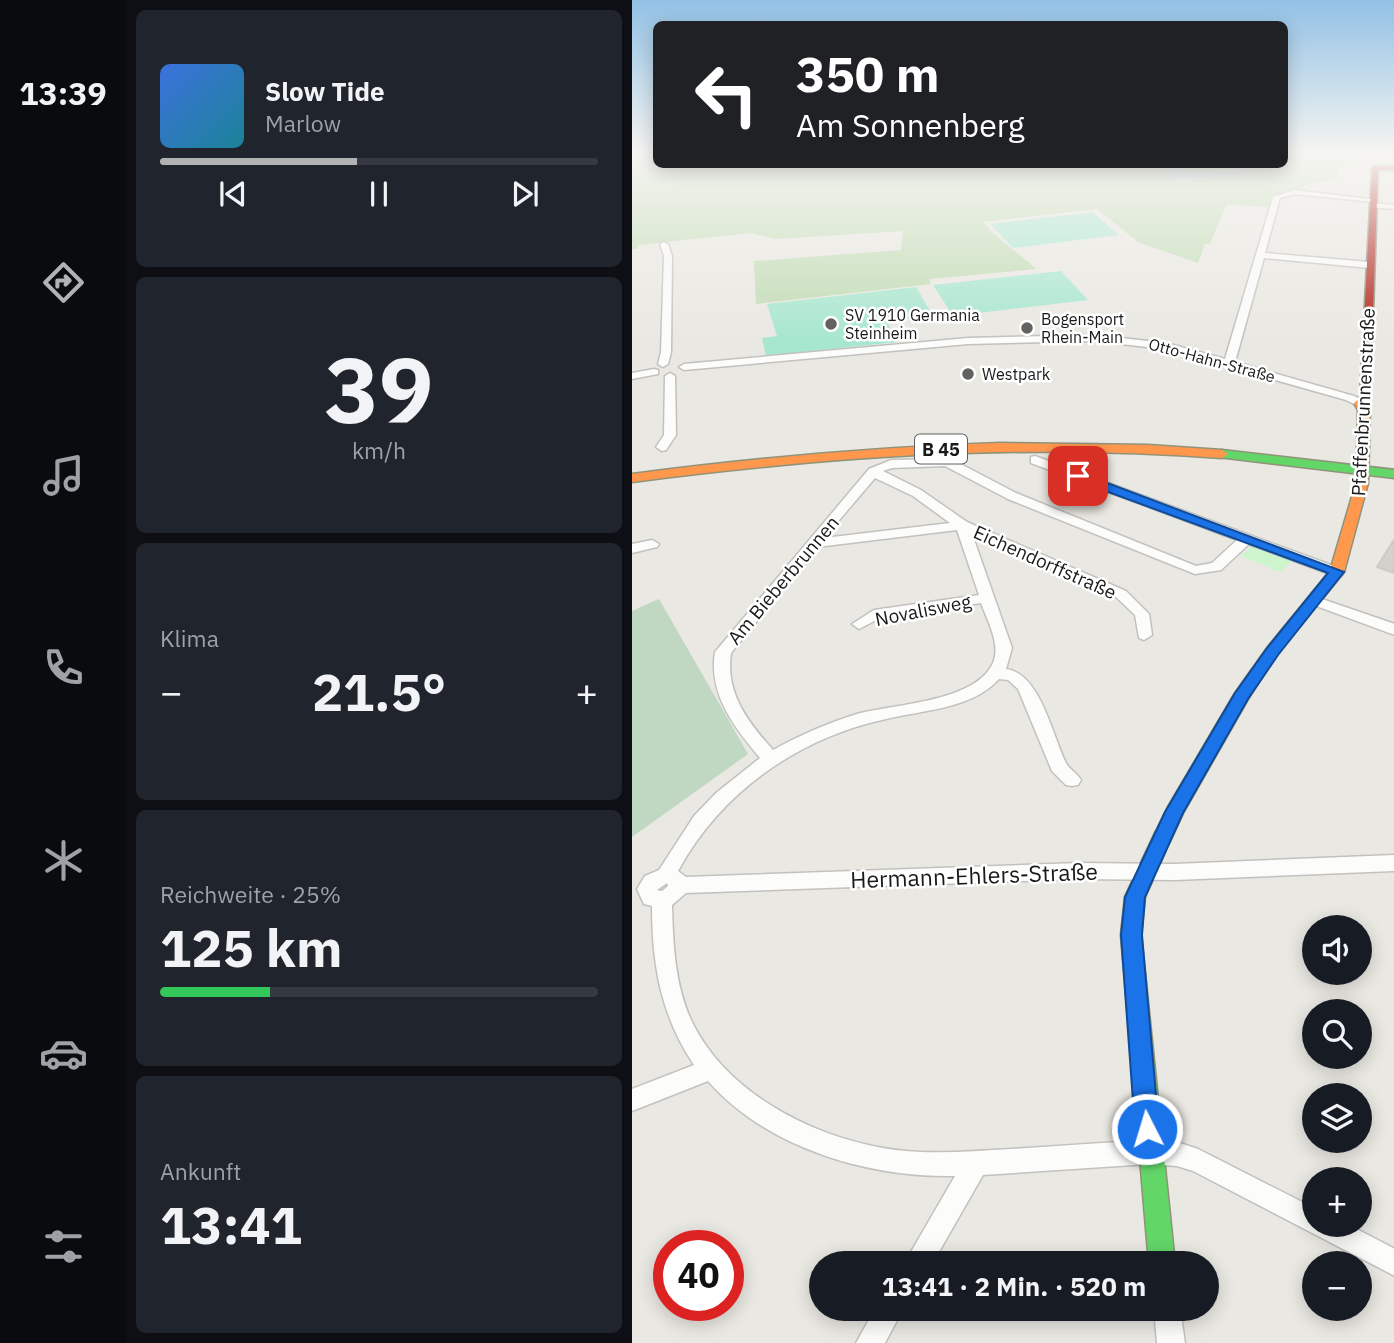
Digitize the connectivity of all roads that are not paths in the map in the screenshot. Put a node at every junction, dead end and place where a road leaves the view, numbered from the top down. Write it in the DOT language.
graph roads {
  1 [pos="1271,215"];
  2 [pos="1372,215"];
  3 [pos="664,244"];
  4 [pos="1260,255"];
  5 [pos="1369,265"];
  6 [pos="1229,363"];
  7 [pos="665,369"];
  8 [pos="632,376"];
  9 [pos="1360,403"];
  10 [pos="662,447"];
  11 [pos="1035,460"];
  12 [pos="1363,470"];
  13 [pos="873,472"];
  14 [pos="1394,474"];
  15 [pos="632,478"];
  16 [pos="962,525"];
  17 [pos="1247,538"];
  18 [pos="652,544"];
  19 [pos="811,544"];
  20 [pos="632,549"];
  21 [pos="1337,572"];
  22 [pos="988,598"];
  23 [pos="1316,601"];
  24 [pos="859,625"];
  25 [pos="1394,630"];
  26 [pos="1144,635"];
  27 [pos="996,673"];
  28 [pos="771,760"];
  29 [pos="1072,780"];
  30 [pos="1394,863"];
  31 [pos="1145,872"];
  32 [pos="672,880"];
  33 [pos="647,893"];
  34 [pos="710,1070"];
  35 [pos="632,1100"];
  36 [pos="1149,1152"];
  37 [pos="976,1163"];
  38 [pos="1302,1214"];
  39 [pos="1345,1237"];
  40 [pos="925,1251"];
  41 [pos="1160,1251"];
  42 [pos="1394,1263"];
  43 [pos="883,1321"];
  44 [pos="1168,1321"];
  45 [pos="870,1343"];
  46 [pos="1171,1343"];
  1 -- 4 [label="street"];
  2 -- 5 [label="street, Pfaffenbrunnenstraße"];
  3 -- 7 [label="street"];
  4 -- 5 [label="street"];
  4 -- 6 [label="street"];
  5 -- 9 [label="street, Pfaffenbrunnenstraße"];
  6 -- 7 [label="street, Otto-Hahn-Straße"];
  6 -- 9 [label="street, Otto-Hahn-Straße"];
  7 -- 8 [label="street, Otto-Hahn-Straße"];
  7 -- 10 [label="street"];
  9 -- 12 [label="street, Pfaffenbrunnenstraße"];
  11 -- 17 [label="street"];
  12 -- 14 [label="street, B 45"];
  12 -- 15 [label="street, B 45"];
  12 -- 21 [label="street, Pfaffenbrunnenstraße"];
  13 -- 16 [label="street, Eichendorffstraße"];
  13 -- 17 [label="street"];
  13 -- 19 [label="street, Am Bieberbrunnen"];
  16 -- 19 [label="street"];
  16 -- 22 [label="street"];
  16 -- 26 [label="street, Eichendorffstraße"];
  17 -- 21 [label="street"];
  18 -- 20 [label="street"];
  19 -- 28 [label="street, Am Bieberbrunnen"];
  21 -- 23 [label="street, Pfaffenbrunnenstraße"];
  22 -- 24 [label="street, Novalisweg"];
  22 -- 27 [label="street"];
  23 -- 25 [label="street"];
  23 -- 31 [label="street, Pfaffenbrunnenstraße"];
  27 -- 28 [label="street"];
  27 -- 29 [label="street"];
  28 -- 32 [label="street"];
  30 -- 31 [label="street, Hermann-Ehlers-Straße"];
  31 -- 32 [label="street, Hermann-Ehlers-Straße"];
  31 -- 36 [label="street, Pfaffenbrunnenstraße"];
  32 -- 33 [label="street"];
  33 -- 34 [label="street"];
  34 -- 35 [label="street"];
  34 -- 37 [label="street"];
  36 -- 37 [label="street"];
  36 -- 38 [label="street"];
  36 -- 41 [label="street, Pfaffenbrunnenstraße"];
  37 -- 40 [label="street"];
  39 -- 42 [label="street"];
  43 -- 45 [label="street"];
  44 -- 46 [label="street"];
}
